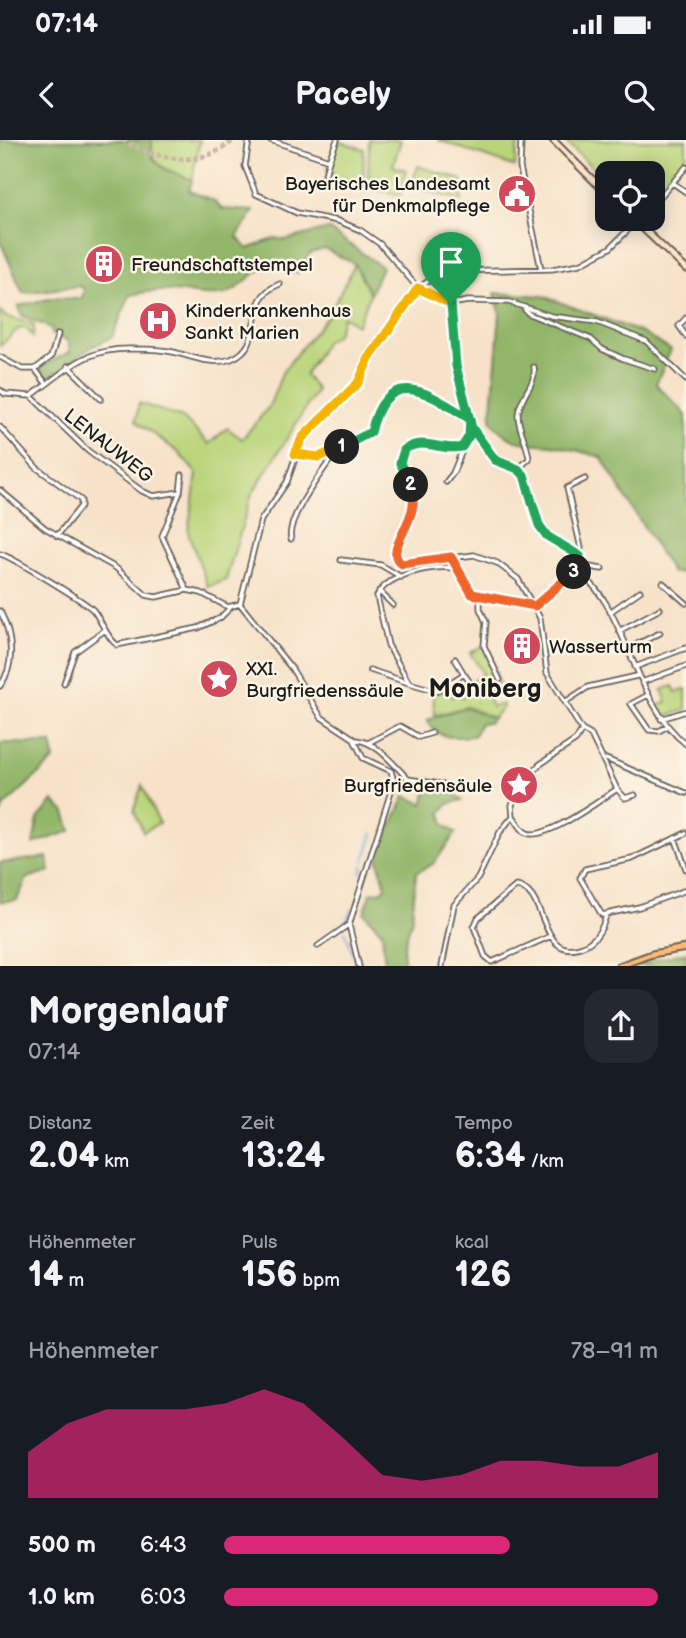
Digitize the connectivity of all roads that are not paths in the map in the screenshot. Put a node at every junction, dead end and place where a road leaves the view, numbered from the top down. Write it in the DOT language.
graph roads {
  1 [pos="249,140"];
  2 [pos="270,140"];
  3 [pos="337,140"];
  4 [pos="521,140"];
  5 [pos="553,140"];
  6 [pos="330,160"];
  7 [pos="686,167"];
  8 [pos="323,182"];
  9 [pos="595,182"];
  10 [pos="673,183"];
  11 [pos="665,192"];
  12 [pos="686,192"];
  13 [pos="626,231"];
  14 [pos="647,231"];
  15 [pos="686,269"];
  16 [pos="541,270"];
  17 [pos="280,284"];
  18 [pos="418,288"];
  19 [pos="451,304"];
  20 [pos="523,307"];
  21 [pos="686,318"];
  22 [pos="58,334"];
  23 [pos="686,336"];
  24 [pos="0,357"];
  25 [pos="68,366"];
  26 [pos="534,367"];
  27 [pos="35,369"];
  28 [pos="655,369"];
  29 [pos="686,380"];
  30 [pos="45,382"];
  31 [pos="0,390"];
  32 [pos="5,394"];
  33 [pos="31,396"];
  34 [pos="0,397"];
  35 [pos="101,400"];
  36 [pos="470,419"];
  37 [pos="0,427"];
  38 [pos="472,428"];
  39 [pos="465,444"];
  40 [pos="337,451"];
  41 [pos="295,454"];
  42 [pos="518,469"];
  43 [pos="182,475"];
  44 [pos="585,479"];
  45 [pos="446,482"];
  46 [pos="0,490"];
  47 [pos="180,492"];
  48 [pos="57,536"];
  49 [pos="291,539"];
  50 [pos="0,554"];
  51 [pos="580,556"];
  52 [pos="451,557"];
  53 [pos="341,560"];
  54 [pos="578,565"];
  55 [pos="455,568"];
  56 [pos="602,569"];
  57 [pos="575,572"];
  58 [pos="401,577"];
  59 [pos="663,583"];
  60 [pos="187,590"];
  61 [pos="379,591"];
  62 [pos="640,591"];
  63 [pos="480,596"];
  64 [pos="686,603"];
  65 [pos="240,604"];
  66 [pos="393,605"];
  67 [pos="535,606"];
  68 [pos="230,607"];
  69 [pos="660,610"];
  70 [pos="0,611"];
  71 [pos="610,612"];
  72 [pos="105,630"];
  73 [pos="619,631"];
  74 [pos="660,634"];
  75 [pos="686,648"];
  76 [pos="627,649"];
  77 [pos="455,659"];
  78 [pos="686,666"];
  79 [pos="635,667"];
  80 [pos="370,670"];
  81 [pos="464,674"];
  82 [pos="637,676"];
  83 [pos="499,680"];
  84 [pos="642,682"];
  85 [pos="64,683"];
  86 [pos="409,683"];
  87 [pos="0,686"];
  88 [pos="474,688"];
  89 [pos="648,695"];
  90 [pos="565,702"];
  91 [pos="686,711"];
  92 [pos="661,719"];
  93 [pos="666,727"];
  94 [pos="582,730"];
  95 [pos="432,733"];
  96 [pos="355,741"];
  97 [pos="368,743"];
  98 [pos="686,744"];
  99 [pos="604,758"];
  100 [pos="446,785"];
  101 [pos="617,789"];
  102 [pos="686,793"];
  103 [pos="635,795"];
  104 [pos="513,816"];
  105 [pos="686,833"];
  106 [pos="675,838"];
  107 [pos="686,869"];
  108 [pos="686,890"];
  109 [pos="606,915"];
  110 [pos="349,925"];
  111 [pos="551,936"];
  112 [pos="318,946"];
  113 [pos="686,948"];
  114 [pos="359,966"];
  115 [pos="442,966"];
  116 [pos="619,966"];
  1 -- 18 [label="street"];
  2 -- 6 [label="street"];
  3 -- 6 [label="street"];
  4 -- 16 [label="street"];
  5 -- 9 [label="main road"];
  6 -- 8 [label="street"];
  7 -- 10 [label="street"];
  10 -- 11 [label="street"];
  10 -- 12 [label="street"];
  13 -- 16 [label="street"];
  14 -- 15 [label="main road"];
  16 -- 18 [label="street"];
  17 -- 25 [label="street"];
  18 -- 19 [label="street"];
  18 -- 41 [label="street"];
  19 -- 20 [label="street"];
  19 -- 36 [label="street"];
  20 -- 28 [label="street"];
  20 -- 29 [label="street"];
  21 -- 23 [label="street"];
  22 -- 27 [label="street"];
  24 -- 27 [label="street"];
  25 -- 30 [label="street"];
  25 -- 35 [label="street"];
  26 -- 42 [label="street"];
  27 -- 30 [label="street"];
  30 -- 33 [label="street"];
  31 -- 32 [label="street"];
  32 -- 33 [label="street"];
  32 -- 34 [label="street"];
  33 -- 47 [label="street, LENAUWEG"];
  36 -- 38 [label="street"];
  36 -- 40 [label="street"];
  37 -- 48 [label="street"];
  38 -- 39 [label="street"];
  38 -- 42 [label="street"];
  39 -- 45 [label="street"];
  39 -- 52 [label="street"];
  40 -- 41 [label="street"];
  40 -- 49 [label="street"];
  41 -- 65 [label="street"];
  42 -- 51 [label="street"];
  43 -- 47 [label="street"];
  44 -- 51 [label="street"];
  46 -- 48 [label="street"];
  47 -- 60 [label="street"];
  48 -- 60 [label="street"];
  50 -- 72 [label="street"];
  51 -- 54 [label="street"];
  52 -- 55 [label="street"];
  52 -- 67 [label="street"];
  53 -- 58 [label="street"];
  54 -- 56 [label="street"];
  54 -- 57 [label="street"];
  55 -- 58 [label="street"];
  55 -- 63 [label="street"];
  57 -- 67 [label="street"];
  57 -- 71 [label="street"];
  58 -- 61 [label="street"];
  59 -- 64 [label="street"];
  60 -- 68 [label="street"];
  61 -- 66 [label="street"];
  61 -- 86 [label="street"];
  62 -- 71 [label="street"];
  63 -- 67 [label="street"];
  63 -- 83 [label="street"];
  65 -- 68 [label="street"];
  65 -- 96 [label="street"];
  67 -- 90 [label="street"];
  68 -- 72 [label="street"];
  69 -- 73 [label="street"];
  70 -- 87 [label="street"];
  71 -- 73 [label="street"];
  72 -- 85 [label="street"];
  73 -- 76 [label="street"];
  74 -- 76 [label="street"];
  75 -- 79 [label="street"];
  76 -- 79 [label="street"];
  77 -- 81 [label="street"];
  78 -- 84 [label="street"];
  79 -- 82 [label="street"];
  80 -- 86 [label="street"];
  81 -- 86 [label="street"];
  81 -- 88 [label="street"];
  82 -- 84 [label="street"];
  82 -- 90 [label="street"];
  84 -- 89 [label="street"];
  89 -- 92 [label="street"];
  89 -- 93 [label="street"];
  90 -- 94 [label="street"];
  91 -- 92 [label="street"];
  92 -- 93 [label="street"];
  93 -- 98 [label="street"];
  94 -- 99 [label="street"];
  94 -- 104 [label="street"];
  95 -- 97 [label="street"];
  96 -- 97 [label="street"];
  96 -- 110 [label="street"];
  97 -- 100 [label="street"];
  99 -- 101 [label="street"];
  99 -- 102 [label="street"];
  101 -- 103 [label="street"];
  101 -- 104 [label="street"];
  104 -- 115 [label="street"];
  105 -- 106 [label="street"];
  106 -- 107 [label="street"];
  106 -- 109 [label="street"];
  108 -- 109 [label="street"];
  109 -- 111 [label="street"];
  110 -- 112 [label="street"];
  110 -- 114 [label="street"];
  111 -- 111 [label="street"];
  113 -- 116 [label="main road"];
}
